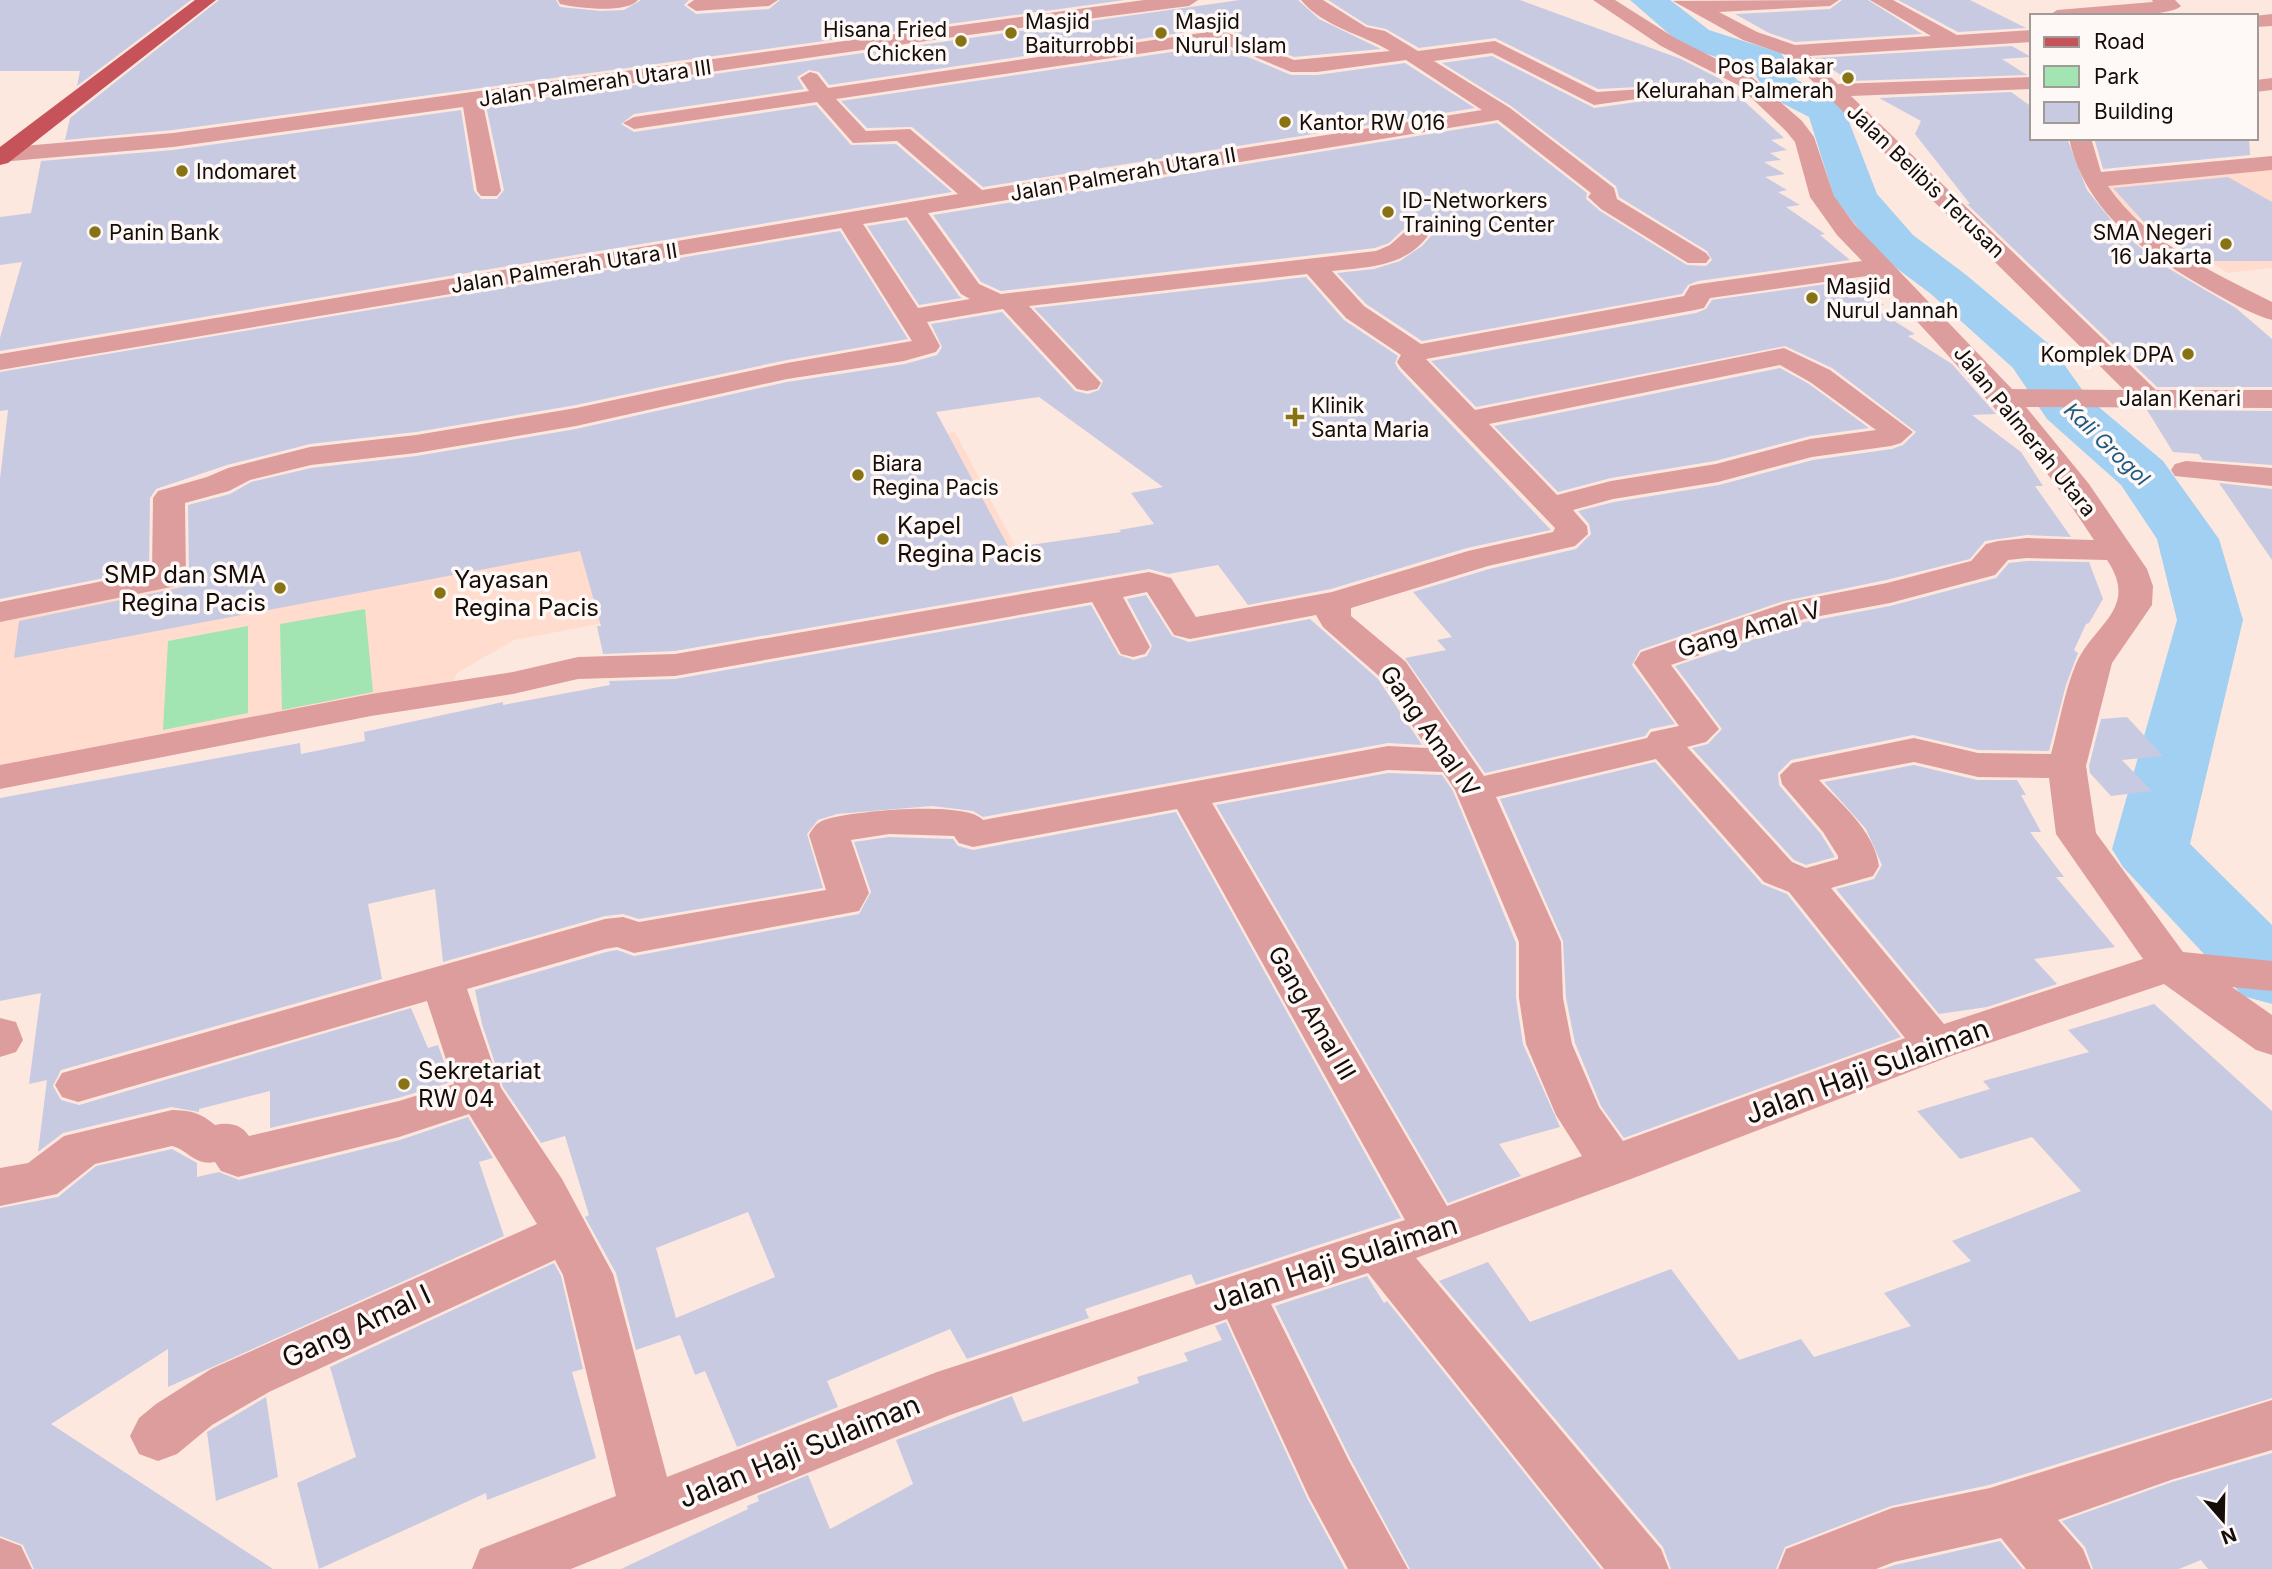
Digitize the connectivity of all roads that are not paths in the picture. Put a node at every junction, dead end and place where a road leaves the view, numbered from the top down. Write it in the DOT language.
graph roads {
  1 [pos="192,0"];
  2 [pos="207,0"];
  3 [pos="567,0"];
  4 [pos="629,0"];
  5 [pos="769,0"];
  6 [pos="1189,0"];
  7 [pos="1310,0"];
  8 [pos="1602,0"];
  9 [pos="1830,0"];
  10 [pos="1880,0"];
  11 [pos="2161,0"];
  12 [pos="1775,2"];
  13 [pos="1690,4"];
  14 [pos="696,5"];
  15 [pos="1089,6"];
  16 [pos="2080,14"];
  17 [pos="2030,18"];
  18 [pos="1926,26"];
  19 [pos="2030,36"];
  20 [pos="1952,40"];
  21 [pos="1850,48"];
  22 [pos="1793,51"];
  23 [pos="1412,55"];
  24 [pos="796,56"];
  25 [pos="117,63"];
  26 [pos="2030,83"];
  27 [pos="1833,90"];
  28 [pos="1651,92"];
  29 [pos="821,93"];
  30 [pos="472,100"];
  31 [pos="1502,113"];
  32 [pos="635,123"];
  33 [pos="2081,140"];
  34 [pos="1,152"];
  35 [pos="2272,163"];
  36 [pos="2093,180"];
  37 [pos="489,191"];
  38 [pos="978,199"];
  39 [pos="914,210"];
  40 [pos="849,222"];
  41 [pos="1418,233"];
  42 [pos="1697,258"];
  43 [pos="1312,266"];
  44 [pos="1882,266"];
  45 [pos="1004,302"];
  46 [pos="2272,312"];
  47 [pos="911,317"];
  48 [pos="1416,353"];
  49 [pos="0,362"];
  50 [pos="1087,383"];
  51 [pos="2147,397"];
  52 [pos="2004,398"];
  53 [pos="2272,399"];
  54 [pos="1472,419"];
  55 [pos="2186,470"];
  56 [pos="2272,477"];
  57 [pos="1550,506"];
  58 [pos="2116,550"];
  59 [pos="1103,591"];
  60 [pos="1338,601"];
  61 [pos="0,612"];
  62 [pos="1133,647"];
  63 [pos="1665,745"];
  64 [pos="2067,766"];
  65 [pos="1464,776"];
  66 [pos="0,777"];
  67 [pos="1188,794"];
  68 [pos="1803,882"];
  69 [pos="2184,968"];
  70 [pos="2272,976"];
  71 [pos="442,981"];
  72 [pos="0,1034"];
  73 [pos="2272,1038"];
  74 [pos="0,1040"];
  75 [pos="1935,1044"];
  76 [pos="79,1085"];
  77 [pos="480,1093"];
  78 [pos="1614,1166"];
  79 [pos="0,1187"];
  80 [pos="1436,1231"];
  81 [pos="565,1234"];
  82 [pos="1379,1250"];
  83 [pos="1240,1293"];
  84 [pos="2272,1425"];
  85 [pos="158,1436"];
  86 [pos="2013,1509"];
  87 [pos="649,1512"];
  88 [pos="501,1569"];
  89 [pos="1379,1569"];
  90 [pos="1640,1569"];
  91 [pos="1807,1569"];
  92 [pos="2062,1569"];
  1 -- 25 [label="main road"];
  2 -- 25 [label="main road"];
  3 -- 4 [label="street"];
  5 -- 14 [label="street"];
  6 -- 15 [label="street, Jalan Palmerah Utara III"];
  7 -- 23 [label="street"];
  8 -- 44 [label="street, Jalan Palmerah Utara"];
  9 -- 12 [label="street"];
  10 -- 18 [label="street"];
  11 -- 16 [label="street"];
  12 -- 13 [label="street"];
  12 -- 21 [label="street"];
  13 -- 22 [label="street, Jalan Belibis Terusan"];
  15 -- 24 [label="street, Jalan Palmerah Utara III"];
  17 -- 18 [label="street"];
  18 -- 20 [label="street"];
  19 -- 20 [label="street"];
  20 -- 21 [label="street"];
  21 -- 22 [label="street"];
  22 -- 27 [label="street, Jalan Belibis Terusan"];
  23 -- 28 [label="street"];
  23 -- 29 [label="street"];
  23 -- 31 [label="street"];
  24 -- 29 [label="street"];
  24 -- 30 [label="street, Jalan Palmerah Utara III"];
  25 -- 34 [label="main road"];
  26 -- 27 [label="street"];
  27 -- 51 [label="street, Jalan Belibis Terusan"];
  29 -- 32 [label="street"];
  29 -- 38 [label="street"];
  30 -- 34 [label="street, Jalan Palmerah Utara III"];
  30 -- 37 [label="street"];
  31 -- 38 [label="street, Jalan Palmerah Utara II"];
  31 -- 42 [label="street"];
  33 -- 36 [label="street"];
  35 -- 36 [label="street"];
  36 -- 46 [label="street"];
  38 -- 39 [label="street, Jalan Palmerah Utara II"];
  39 -- 40 [label="street, Jalan Palmerah Utara II"];
  39 -- 45 [label="street"];
  40 -- 47 [label="street"];
  40 -- 49 [label="street, Jalan Palmerah Utara II"];
  41 -- 43 [label="street"];
  43 -- 45 [label="street"];
  43 -- 48 [label="street"];
  44 -- 48 [label="street"];
  44 -- 52 [label="street, Jalan Palmerah Utara"];
  45 -- 47 [label="street"];
  45 -- 50 [label="street"];
  47 -- 61 [label="street"];
  48 -- 54 [label="street"];
  51 -- 52 [label="street, Jalan Kenari"];
  51 -- 53 [label="street, Jalan Kenari"];
  52 -- 58 [label="street, Jalan Palmerah Utara"];
  54 -- 57 [label="street"];
  54 -- 57 [label="street"];
  55 -- 56 [label="street"];
  57 -- 60 [label="street"];
  58 -- 63 [label="street, Gang Amal V"];
  58 -- 64 [label="street, Jalan Palmerah Utara"];
  59 -- 60 [label="street"];
  59 -- 62 [label="street"];
  59 -- 66 [label="street"];
  60 -- 65 [label="street, Gang Amal IV"];
  63 -- 65 [label="street"];
  63 -- 68 [label="street"];
  64 -- 68 [label="street"];
  64 -- 69 [label="street, Jalan Palmerah Utara"];
  65 -- 67 [label="street"];
  65 -- 78 [label="street, Gang Amal IV"];
  67 -- 71 [label="street"];
  67 -- 80 [label="street, Gang Amal III"];
  68 -- 75 [label="street"];
  69 -- 70 [label="street"];
  69 -- 73 [label="street, Jalan Palmerah Utara"];
  69 -- 75 [label="street, Jalan Haji Sulaiman"];
  71 -- 76 [label="street"];
  71 -- 77 [label="street"];
  72 -- 74 [label="street"];
  75 -- 78 [label="street, Jalan Haji Sulaiman"];
  77 -- 79 [label="street"];
  77 -- 81 [label="street"];
  78 -- 80 [label="street, Jalan Haji Sulaiman"];
  80 -- 82 [label="street, Jalan Haji Sulaiman"];
  81 -- 85 [label="street, Gang Amal I"];
  81 -- 87 [label="street"];
  82 -- 83 [label="street, Jalan Haji Sulaiman"];
  82 -- 90 [label="street"];
  83 -- 87 [label="street, Jalan Haji Sulaiman"];
  83 -- 89 [label="street"];
  84 -- 86 [label="street"];
  86 -- 91 [label="street"];
  86 -- 92 [label="street"];
  87 -- 88 [label="street, Jalan Haji Sulaiman"];
}
